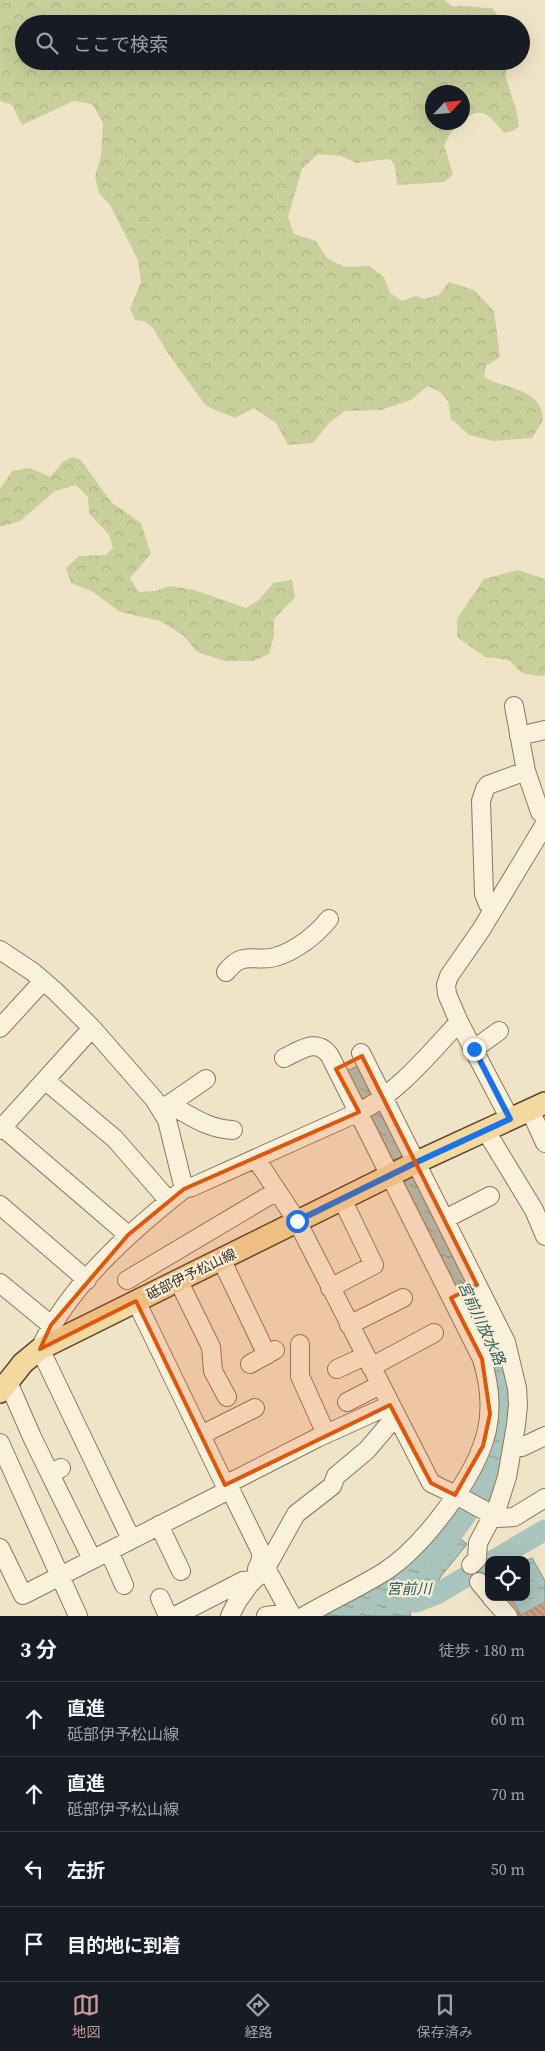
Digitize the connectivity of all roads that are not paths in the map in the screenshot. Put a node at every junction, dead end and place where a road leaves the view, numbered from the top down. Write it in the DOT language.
graph roads {
  1 [pos="514,706"];
  2 [pos="545,730"];
  3 [pos="519,736"];
  4 [pos="526,771"];
  5 [pos="545,817"];
  6 [pos="545,824"];
  7 [pos="492,908"];
  8 [pos="329,919"];
  9 [pos="0,950"];
  10 [pos="226,972"];
  11 [pos="43,980"];
  12 [pos="459,1022"];
  13 [pos="0,1028"];
  14 [pos="92,1028"];
  15 [pos="499,1031"];
  16 [pos="474,1049"];
  17 [pos="284,1058"];
  18 [pos="338,1068"];
  19 [pos="206,1079"];
  20 [pos="45,1080"];
  21 [pos="382,1098"];
  22 [pos="165,1107"];
  23 [pos="537,1107"];
  24 [pos="360,1111"];
  25 [pos="510,1119"];
  26 [pos="1,1128"];
  27 [pos="233,1130"];
  28 [pos="486,1131"];
  29 [pos="545,1143"];
  30 [pos="256,1159"];
  31 [pos="404,1168"];
  32 [pos="184,1189"];
  33 [pos="277,1191"];
  34 [pos="490,1196"];
  35 [pos="342,1199"];
  36 [pos="169,1201"];
  37 [pos="0,1205"];
  38 [pos="445,1219"];
  39 [pos="297,1221"];
  40 [pos="128,1235"];
  41 [pos="545,1236"];
  42 [pos="176,1250"];
  43 [pos="112,1252"];
  44 [pos="220,1259"];
  45 [pos="183,1277"];
  46 [pos="87,1280"];
  47 [pos="127,1280"];
  48 [pos="0,1283"];
  49 [pos="476,1286"];
  50 [pos="330,1288"];
  51 [pos="453,1297"];
  52 [pos="403,1298"];
  53 [pos="136,1300"];
  54 [pos="51,1325"];
  55 [pos="349,1325"];
  56 [pos="434,1333"];
  57 [pos="300,1344"];
  58 [pos="40,1349"];
  59 [pos="368,1362"];
  60 [pos="250,1364"];
  61 [pos="337,1369"];
  62 [pos="380,1386"];
  63 [pos="4,1387"];
  64 [pos="227,1397"];
  65 [pos="348,1402"];
  66 [pos="256,1409"];
  67 [pos="393,1411"];
  68 [pos="326,1434"];
  69 [pos="201,1435"];
  70 [pos="545,1436"];
  71 [pos="0,1443"];
  72 [pos="512,1447"];
  73 [pos="225,1485"];
  74 [pos="458,1496"];
  75 [pos="545,1498"];
  76 [pos="490,1513"];
  77 [pos="159,1525"];
  78 [pos="131,1540"];
  79 [pos="0,1548"];
  80 [pos="109,1551"];
  81 [pos="92,1560"];
  82 [pos="471,1565"];
  83 [pos="181,1571"];
  84 [pos="260,1575"];
  85 [pos="60,1576"];
  86 [pos="7,1579"];
  87 [pos="124,1584"];
  88 [pos="160,1598"];
  89 [pos="495,1601"];
  90 [pos="296,1615"];
  91 [pos="78,1616"];
  92 [pos="168,1616"];
  93 [pos="174,1616"];
  94 [pos="230,1616"];
  95 [pos="266,1616"];
  96 [pos="508,1616"];
  1 -- 3 [label="street"];
  2 -- 3 [label="street"];
  3 -- 4 [label="street"];
  4 -- 5 [label="street"];
  4 -- 7 [label="street"];
  6 -- 7 [label="street"];
  7 -- 12 [label="street"];
  8 -- 10 [label="street"];
  9 -- 11 [label="street"];
  11 -- 13 [label="street"];
  11 -- 14 [label="street"];
  12 -- 16 [label="street"];
  12 -- 21 [label="street"];
  14 -- 20 [label="street"];
  14 -- 22 [label="street"];
  15 -- 16 [label="street"];
  16 -- 25 [label="street"];
  17 -- 18 [label="street"];
  18 -- 21 [label="street"];
  18 -- 24 [label="street"];
  19 -- 22 [label="street"];
  20 -- 26 [label="street"];
  20 -- 36 [label="street"];
  21 -- 24 [label="street"];
  21 -- 31 [label="street"];
  22 -- 27 [label="street"];
  22 -- 32 [label="street"];
  23 -- 25 [label="main road, 砥部伊予松山線"];
  23 -- 29 [label="street"];
  24 -- 30 [label="street"];
  24 -- 31 [label="street"];
  25 -- 28 [label="main road, 砥部伊予松山線"];
  26 -- 40 [label="street"];
  28 -- 31 [label="main road, 砥部伊予松山線"];
  28 -- 41 [label="street"];
  30 -- 32 [label="street"];
  30 -- 33 [label="street"];
  31 -- 35 [label="main road, 砥部伊予松山線"];
  31 -- 38 [label="street"];
  31 -- 51 [label="street"];
  32 -- 36 [label="street"];
  33 -- 39 [label="street"];
  33 -- 42 [label="street"];
  34 -- 38 [label="street"];
  35 -- 39 [label="main road, 砥部伊予松山線"];
  35 -- 50 [label="street"];
  36 -- 40 [label="street"];
  37 -- 46 [label="street"];
  38 -- 49 [label="street"];
  39 -- 44 [label="main road, 砥部伊予松山線"];
  39 -- 50 [label="street"];
  40 -- 43 [label="street"];
  42 -- 45 [label="street"];
  42 -- 47 [label="street"];
  43 -- 46 [label="street"];
  43 -- 47 [label="street"];
  44 -- 45 [label="main road, 砥部伊予松山線"];
  44 -- 60 [label="street"];
  45 -- 53 [label="main road, 砥部伊予松山線"];
  45 -- 64 [label="street"];
  46 -- 54 [label="street"];
  47 -- 53 [label="street"];
  48 -- 54 [label="street"];
  49 -- 51 [label="street"];
  49 -- 72 [label="street"];
  50 -- 55 [label="street"];
  51 -- 74 [label="street"];
  52 -- 55 [label="street"];
  53 -- 58 [label="main road, 砥部伊予松山線"];
  53 -- 69 [label="street"];
  54 -- 58 [label="street"];
  55 -- 59 [label="street"];
  56 -- 59 [label="street"];
  57 -- 68 [label="street"];
  58 -- 63 [label="main road, 砥部伊予松山線"];
  58 -- 78 [label="street"];
  59 -- 61 [label="street"];
  59 -- 62 [label="street"];
  62 -- 65 [label="street"];
  62 -- 67 [label="street"];
  63 -- 81 [label="street"];
  66 -- 69 [label="street"];
  67 -- 68 [label="street"];
  67 -- 74 [label="street"];
  67 -- 84 [label="street"];
  68 -- 73 [label="street"];
  69 -- 73 [label="street"];
  70 -- 72 [label="street"];
  71 -- 85 [label="street"];
  72 -- 76 [label="street"];
  73 -- 77 [label="street"];
  73 -- 84 [label="street"];
  74 -- 76 [label="street"];
  74 -- 90 [label="street"];
  75 -- 76 [label="street"];
  76 -- 82 [label="street"];
  77 -- 78 [label="street"];
  77 -- 83 [label="street"];
  78 -- 80 [label="street"];
  79 -- 86 [label="street"];
  80 -- 81 [label="street"];
  80 -- 87 [label="street"];
  81 -- 85 [label="street"];
  84 -- 90 [label="street"];
  84 -- 93 [label="street"];
  84 -- 94 [label="street"];
  85 -- 86 [label="street"];
  85 -- 91 [label="street"];
  88 -- 92 [label="street"];
  89 -- 96 [label="street"];
  90 -- 95 [label="street"];
}
